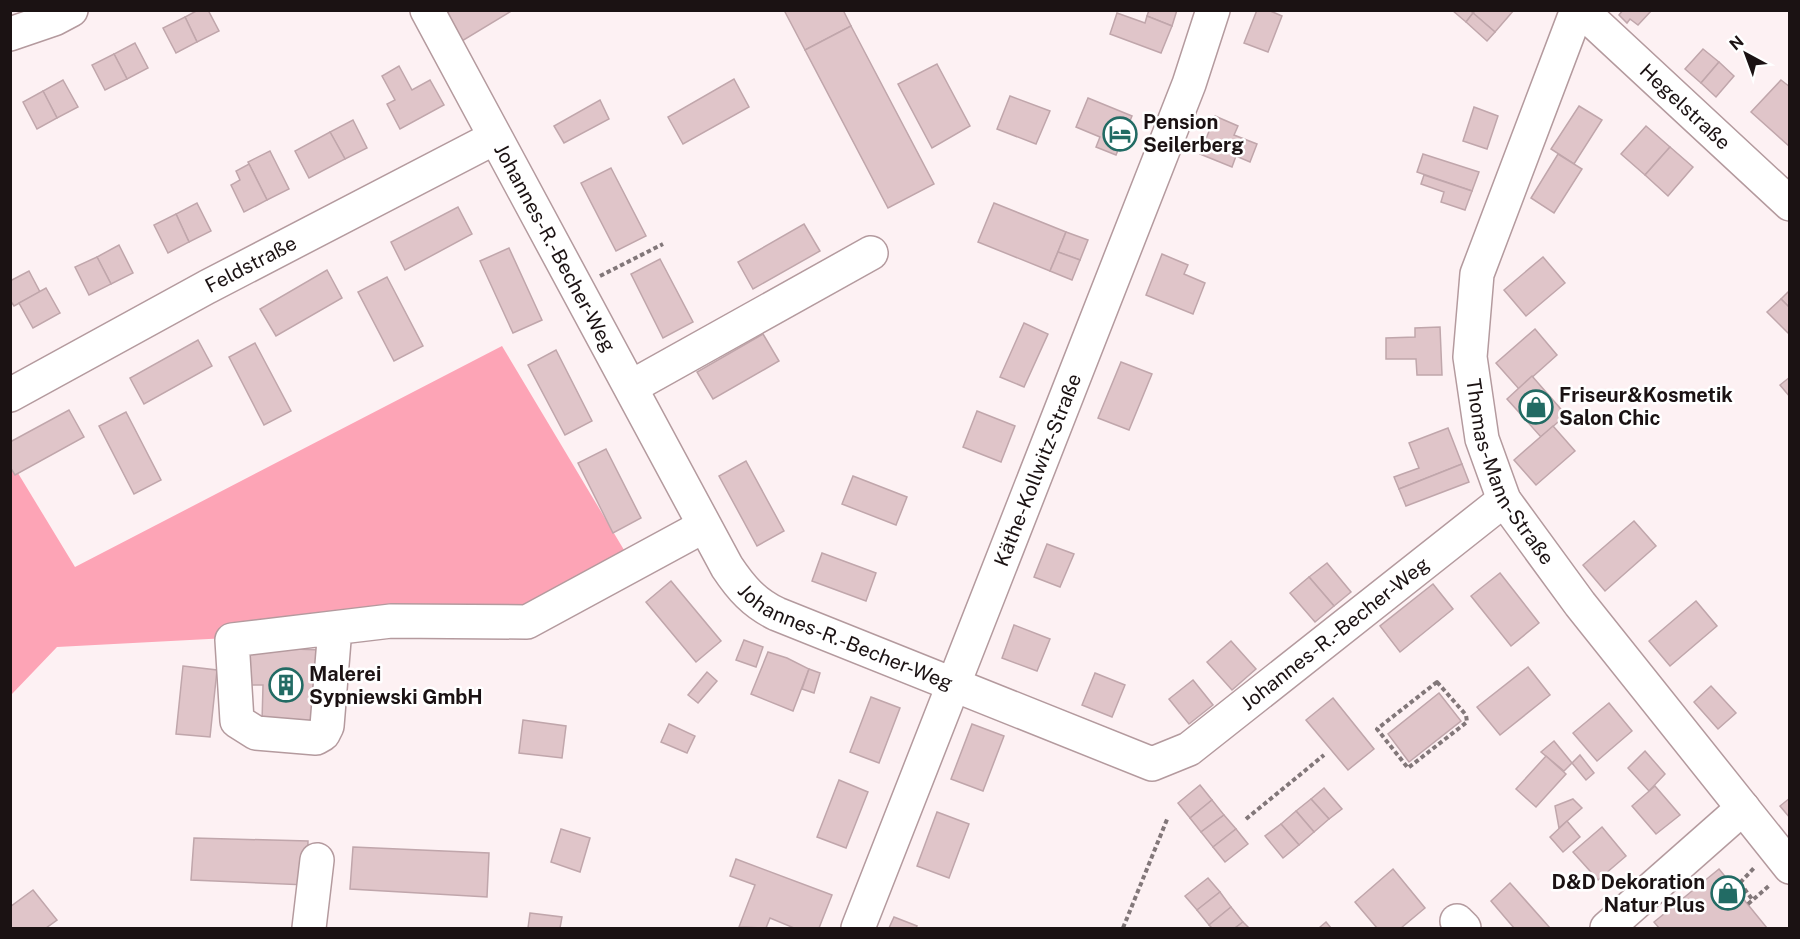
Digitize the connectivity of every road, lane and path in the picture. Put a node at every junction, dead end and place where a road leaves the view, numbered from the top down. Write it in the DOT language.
graph roads {
  1 [pos="71,10"];
  2 [pos="427,10"];
  3 [pos="1214,10"];
  4 [pos="1579,10"];
  5 [pos="10,34"];
  6 [pos="494,138"];
  7 [pos="1790,204"];
  8 [pos="663,244"];
  9 [pos="871,253"];
  10 [pos="578,288"];
  11 [pos="630,387"];
  12 [pos="10,395"];
  13 [pos="1504,500"];
  14 [pos="704,526"];
  15 [pos="335,628"];
  16 [pos="952,685"];
  17 [pos="1466,715"];
  18 [pos="1324,755"];
  19 [pos="1743,808"];
  20 [pos="1168,817"];
  21 [pos="1246,819"];
  22 [pos="317,860"];
  23 [pos="1790,867"];
  24 [pos="1740,883"];
  25 [pos="1753,899"];
  26 [pos="309,928"];
  27 [pos="858,928"];
  28 [pos="1124,928"];
  29 [pos="1607,928"];
  1 -- 5 [label="street"];
  2 -- 6 [label="street, Johannes-R.-Becher-Weg"];
  3 -- 16 [label="street, Käthe-Kollwitz-Straße"];
  4 -- 7 [label="street, Hegelstraße"];
  4 -- 13 [label="street, Thomas-Mann-Straße"];
  6 -- 10 [label="street, Johannes-R.-Becher-Weg"];
  6 -- 12 [label="street, Feldstraße"];
  8 -- 10 [label="path"];
  9 -- 11 [label="street"];
  10 -- 11 [label="street, Johannes-R.-Becher-Weg"];
  11 -- 14 [label="street, Johannes-R.-Becher-Weg"];
  13 -- 16 [label="street, Johannes-R.-Becher-Weg"];
  13 -- 19 [label="street, Thomas-Mann-Straße"];
  14 -- 15 [label="street"];
  14 -- 16 [label="street, Johannes-R.-Becher-Weg"];
  16 -- 27 [label="street, Käthe-Kollwitz-Straße"];
  17 -- 17 [label="path"];
  18 -- 21 [label="path"];
  19 -- 23 [label="street, Thomas-Mann-Straße"];
  19 -- 29 [label="street"];
  20 -- 28 [label="path"];
  22 -- 26 [label="street"];
  24 -- 25 [label="path"];
}
